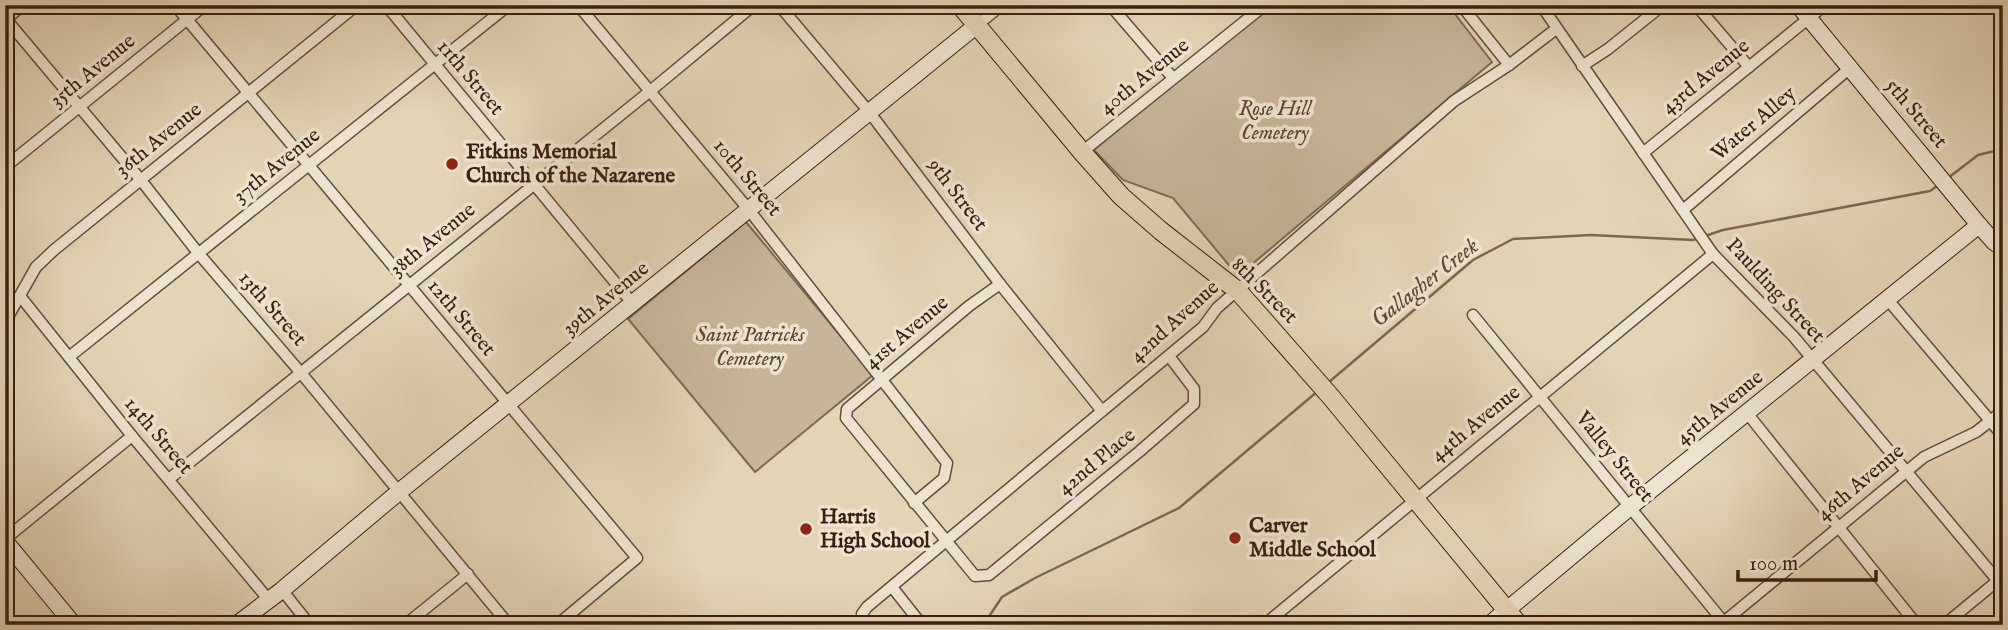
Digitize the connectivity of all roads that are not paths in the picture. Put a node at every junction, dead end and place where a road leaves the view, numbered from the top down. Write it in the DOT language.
graph roads {
  1 [pos="23,5"];
  2 [pos="175,5"];
  3 [pos="205,5"];
  4 [pos="357,5"];
  5 [pos="386,5"];
  6 [pos="509,5"];
  7 [pos="578,5"];
  8 [pos="754,5"];
  9 [pos="779,5"];
  10 [pos="961,5"];
  11 [pos="1002,5"];
  12 [pos="1110,5"];
  13 [pos="1265,5"];
  14 [pos="1461,5"];
  15 [pos="1541,5"];
  16 [pos="1663,5"];
  17 [pos="1696,5"];
  18 [pos="1825,5"];
  19 [pos="1804,12"];
  20 [pos="5,19"];
  21 [pos="187,20"];
  22 [pos="977,25"];
  23 [pos="1556,29"];
  24 [pos="435,65"];
  25 [pos="1509,65"];
  26 [pos="1582,66"];
  27 [pos="1749,67"];
  28 [pos="1850,68"];
  29 [pos="1173,79"];
  30 [pos="649,92"];
  31 [pos="248,93"];
  32 [pos="79,107"];
  33 [pos="870,113"];
  34 [pos="1082,152"];
  35 [pos="1643,153"];
  36 [pos="307,165"];
  37 [pos="5,167"];
  38 [pos="140,179"];
  39 [pos="534,184"];
  40 [pos="749,210"];
  41 [pos="1684,210"];
  42 [pos="1979,225"];
  43 [pos="2000,247"];
  44 [pos="1710,250"];
  45 [pos="199,254"];
  46 [pos="1000,284"];
  47 [pos="408,285"];
  48 [pos="1238,291"];
  49 [pos="20,296"];
  50 [pos="1888,300"];
  51 [pos="633,304"];
  52 [pos="1473,315"];
  53 [pos="5,322"];
  54 [pos="1169,356"];
  55 [pos="69,358"];
  56 [pos="1814,360"];
  57 [pos="301,373"];
  58 [pos="882,379"];
  59 [pos="1540,396"];
  60 [pos="509,404"];
  61 [pos="1102,411"];
  62 [pos="2003,411"];
  63 [pos="1747,414"];
  64 [pos="1990,421"];
  65 [pos="132,436"];
  66 [pos="2003,436"];
  67 [pos="1906,471"];
  68 [pos="169,479"];
  69 [pos="400,491"];
  70 [pos="1415,499"];
  71 [pos="914,503"];
  72 [pos="1630,507"];
  73 [pos="1838,527"];
  74 [pos="5,540"];
  75 [pos="945,541"];
  76 [pos="468,574"];
  77 [pos="2001,581"];
  78 [pos="892,587"];
  79 [pos="282,590"];
  80 [pos="268,599"];
  81 [pos="1507,610"];
  82 [pos="1271,622"];
  83 [pos="1723,624"];
  84 [pos="74,625"];
  85 [pos="236,625"];
  86 [pos="310,625"];
  87 [pos="405,625"];
  88 [pos="509,625"];
  89 [pos="557,625"];
  90 [pos="862,625"];
  91 [pos="922,625"];
  92 [pos="1489,625"];
  93 [pos="1519,625"];
  94 [pos="1917,625"];
  95 [pos="1944,625"];
  1 -- 20 [label="street"];
  2 -- 21 [label="street, 12th Street"];
  3 -- 21 [label="street, 35th Avenue"];
  4 -- 31 [label="street, 36th Avenue"];
  5 -- 24 [label="street, 11th Street"];
  6 -- 24 [label="street, 37th Avenue"];
  7 -- 30 [label="street, 10th Street"];
  8 -- 30 [label="street, 38th Avenue"];
  9 -- 33 [label="street, 9th Street"];
  10 -- 22 [label="main road, 8th Street"];
  11 -- 22 [label="street, 39th Avenue"];
  12 -- 29 [label="street"];
  13 -- 29 [label="street, 40th Avenue"];
  14 -- 25 [label="street"];
  15 -- 23 [label="street, Paulding Street"];
  16 -- 26 [label="street"];
  17 -- 27 [label="street"];
  18 -- 19 [label="street, 43rd Avenue"];
  19 -- 27 [label="street, 43rd Avenue"];
  19 -- 28 [label="street, 5th Street"];
  20 -- 32 [label="street, 13th Street"];
  21 -- 31 [label="street, 12th Street"];
  21 -- 32 [label="street, 35th Avenue"];
  22 -- 33 [label="street, 39th Avenue"];
  22 -- 34 [label="main road, 8th Street"];
  23 -- 25 [label="street, 42nd Avenue"];
  23 -- 26 [label="street, Paulding Street"];
  24 -- 36 [label="street, 37th Avenue"];
  24 -- 39 [label="street, 11th Street"];
  25 -- 48 [label="street, 42nd Avenue"];
  26 -- 35 [label="street, Paulding Street"];
  27 -- 35 [label="street, 43rd Avenue"];
  28 -- 41 [label="street, Water Alley"];
  28 -- 42 [label="street, 5th Street"];
  29 -- 34 [label="street, 40th Avenue"];
  30 -- 39 [label="street, 38th Avenue"];
  30 -- 40 [label="street, 10th Street"];
  31 -- 36 [label="street, 12th Street"];
  31 -- 38 [label="street, 36th Avenue"];
  32 -- 37 [label="street, 35th Avenue"];
  32 -- 38 [label="street, 13th Street"];
  33 -- 40 [label="street, 39th Avenue"];
  33 -- 46 [label="street, 9th Street"];
  34 -- 48 [label="main road, 8th Street"];
  35 -- 41 [label="street, Paulding Street"];
  36 -- 45 [label="street, 37th Avenue"];
  36 -- 47 [label="street, 12th Street"];
  38 -- 45 [label="street, 13th Street"];
  38 -- 49 [label="street, 36th Avenue"];
  39 -- 47 [label="street, 38th Avenue"];
  39 -- 51 [label="street, 11th Street"];
  40 -- 51 [label="street, 39th Avenue"];
  40 -- 58 [label="street, 10th Street"];
  41 -- 44 [label="street, Paulding Street"];
  42 -- 43 [label="street, 5th Street"];
  42 -- 50 [label="street, 45th Avenue"];
  44 -- 56 [label="street, Paulding Street"];
  44 -- 59 [label="street, 44th Avenue"];
  45 -- 55 [label="street, 37th Avenue"];
  45 -- 57 [label="street, 13th Street"];
  46 -- 58 [label="street, 41st Avenue"];
  46 -- 61 [label="street, 9th Street"];
  47 -- 57 [label="street, 38th Avenue"];
  47 -- 60 [label="street, 12th Street"];
  48 -- 54 [label="street, 42nd Avenue"];
  48 -- 70 [label="main road, 8th Street"];
  49 -- 53 [label="street, 36th Avenue"];
  49 -- 55 [label="street, 14th Street"];
  50 -- 56 [label="street, 45th Avenue"];
  50 -- 64 [label="street"];
  51 -- 60 [label="street, 39th Avenue"];
  52 -- 59 [label="street, Valley Street"];
  54 -- 61 [label="street, 42nd Avenue"];
  54 -- 75 [label="street, 42nd Place"];
  55 -- 65 [label="street, 14th Street"];
  56 -- 63 [label="street, 45th Avenue"];
  56 -- 67 [label="street, Paulding Street"];
  57 -- 68 [label="street, 38th Avenue"];
  57 -- 69 [label="street, 13th Street"];
  58 -- 71 [label="street, 10th Street"];
  58 -- 71 [label="street, 41st Avenue"];
  59 -- 70 [label="street, 44th Avenue"];
  59 -- 72 [label="street, Valley Street"];
  60 -- 69 [label="street, 39th Avenue"];
  60 -- 89 [label="street, 12th Street"];
  61 -- 75 [label="street, 42nd Avenue"];
  62 -- 64 [label="street, 46th Avenue"];
  63 -- 72 [label="street, 45th Avenue"];
  63 -- 73 [label="street"];
  64 -- 66 [label="street"];
  64 -- 67 [label="street, 46th Avenue"];
  65 -- 68 [label="street, 14th Street"];
  65 -- 74 [label="street"];
  67 -- 73 [label="street, 46th Avenue"];
  67 -- 77 [label="street, Paulding Street"];
  68 -- 80 [label="street, 14th Street"];
  69 -- 76 [label="street, 13th Street"];
  69 -- 79 [label="street, 39th Avenue"];
  70 -- 81 [label="main road, 8th Street"];
  70 -- 82 [label="street, 44th Avenue"];
  71 -- 75 [label="street"];
  72 -- 81 [label="street, 45th Avenue"];
  72 -- 83 [label="street, Valley Street"];
  73 -- 83 [label="street, 46th Avenue"];
  73 -- 94 [label="street"];
  74 -- 84 [label="street"];
  75 -- 78 [label="street, 42nd Avenue"];
  76 -- 87 [label="street"];
  76 -- 88 [label="street, 13th Street"];
  77 -- 95 [label="street"];
  78 -- 90 [label="street, 42nd Avenue"];
  78 -- 91 [label="street"];
  79 -- 80 [label="street, 39th Avenue"];
  79 -- 86 [label="street"];
  80 -- 85 [label="street, 39th Avenue"];
  81 -- 92 [label="street, 45th Avenue"];
  81 -- 93 [label="main road, 8th Street"];
}
